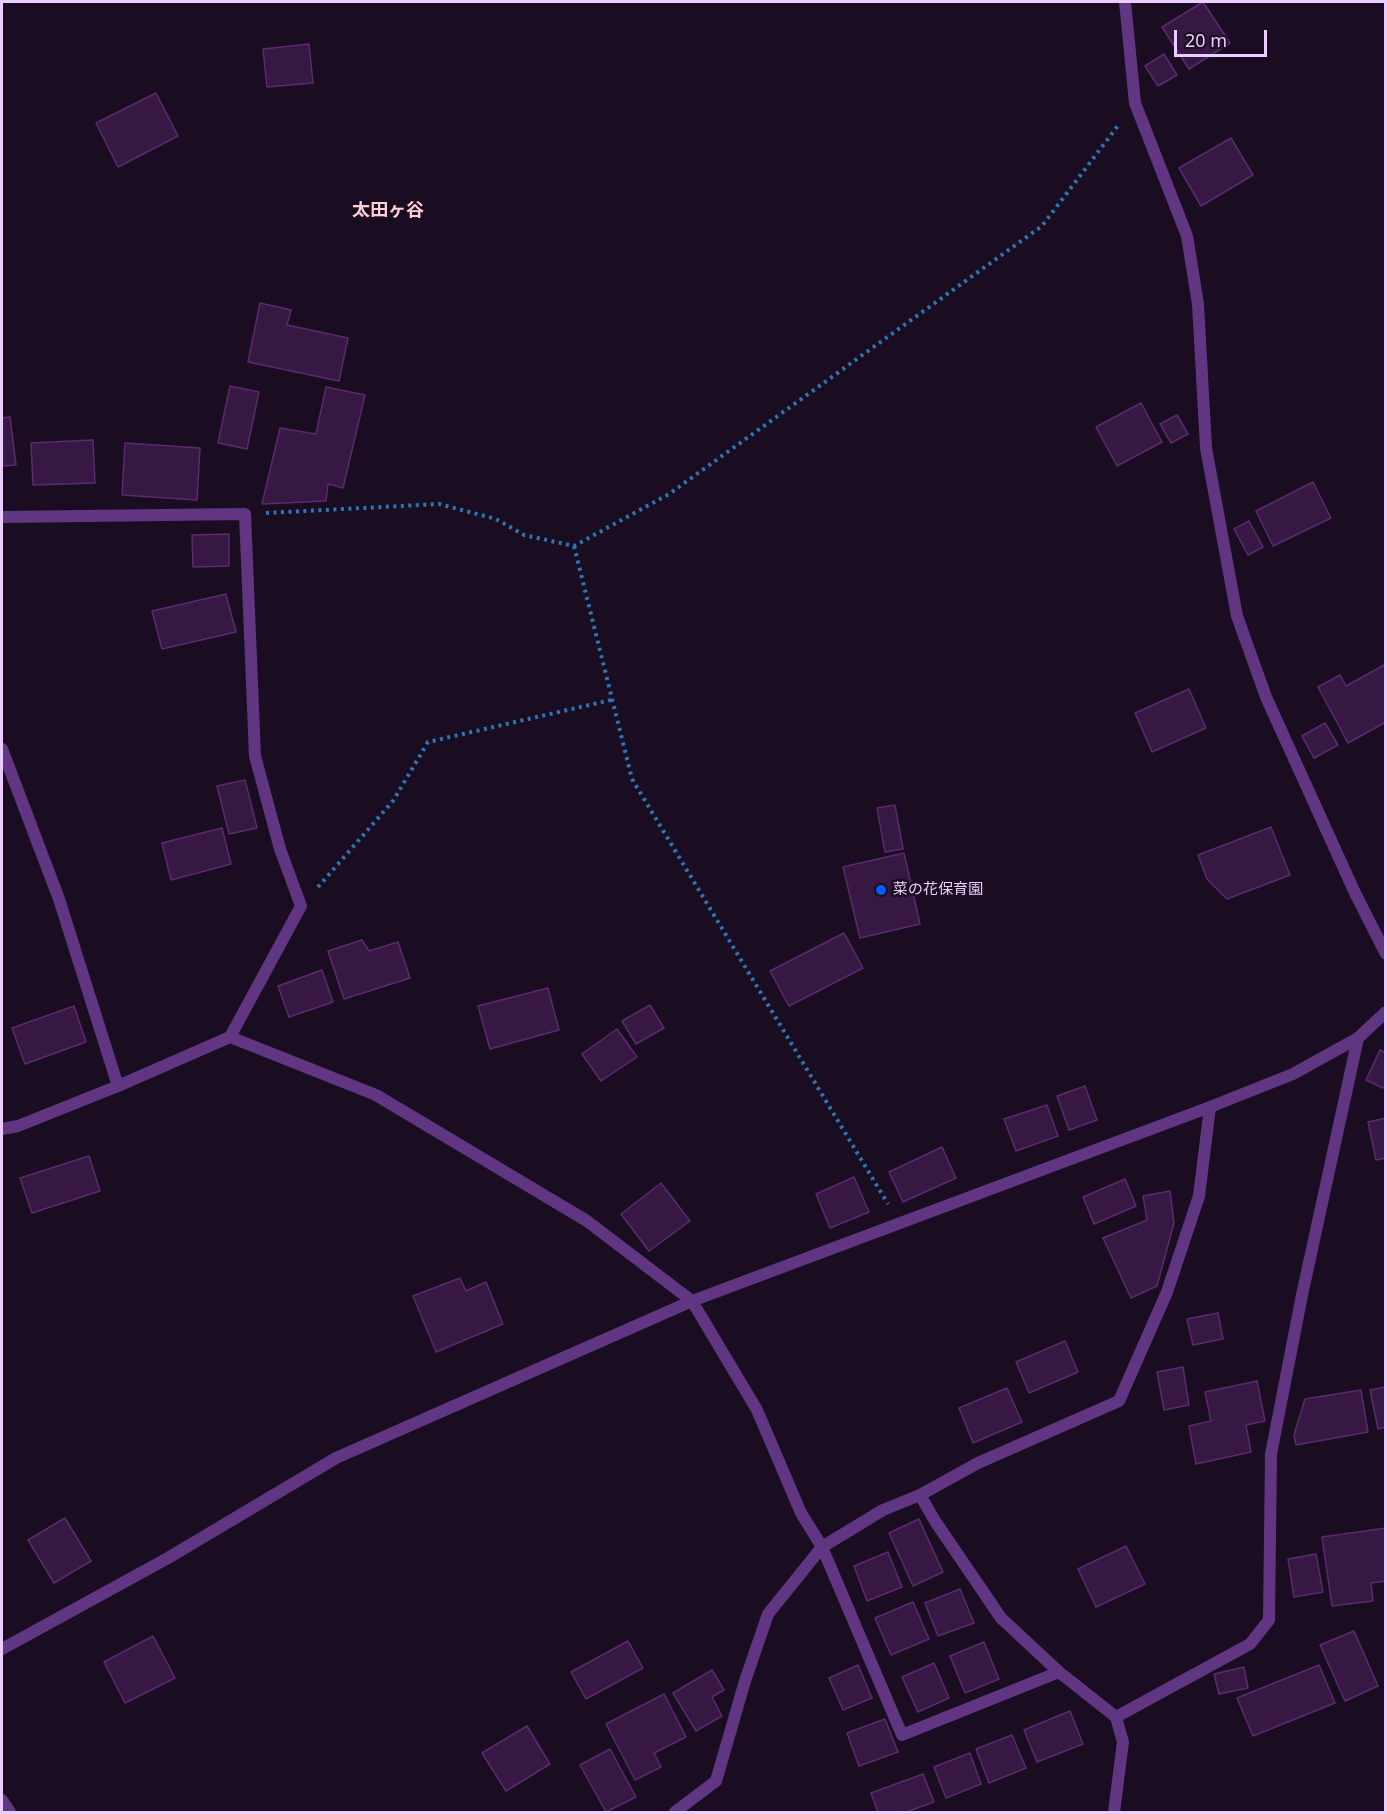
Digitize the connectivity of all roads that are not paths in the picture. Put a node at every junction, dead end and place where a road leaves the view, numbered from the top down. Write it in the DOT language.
graph roads {
  1 [pos="1125,2"];
  2 [pos="2,517"];
  3 [pos="2,749"];
  4 [pos="1386,954"];
  5 [pos="1386,1012"];
  6 [pos="230,1037"];
  7 [pos="1358,1038"];
  8 [pos="118,1086"];
  9 [pos="1210,1107"];
  10 [pos="2,1129"];
  11 [pos="692,1301"];
  12 [pos="920,1495"];
  13 [pos="822,1547"];
  14 [pos="2,1649"];
  15 [pos="1059,1672"];
  16 [pos="1116,1717"];
  17 [pos="2,1800"];
  18 [pos="10,1812"];
  19 [pos="675,1812"];
  20 [pos="1114,1812"];
  1 -- 4 [label="street"];
  2 -- 6 [label="street"];
  3 -- 8 [label="street"];
  5 -- 7 [label="street"];
  6 -- 8 [label="street"];
  6 -- 11 [label="street"];
  7 -- 9 [label="street"];
  7 -- 16 [label="street"];
  8 -- 10 [label="street"];
  9 -- 11 [label="street"];
  9 -- 12 [label="street"];
  11 -- 13 [label="street"];
  11 -- 14 [label="street"];
  12 -- 13 [label="street"];
  12 -- 15 [label="street"];
  13 -- 15 [label="street"];
  13 -- 19 [label="street"];
  15 -- 16 [label="street"];
  16 -- 20 [label="street"];
  17 -- 18 [label="street"];
}
